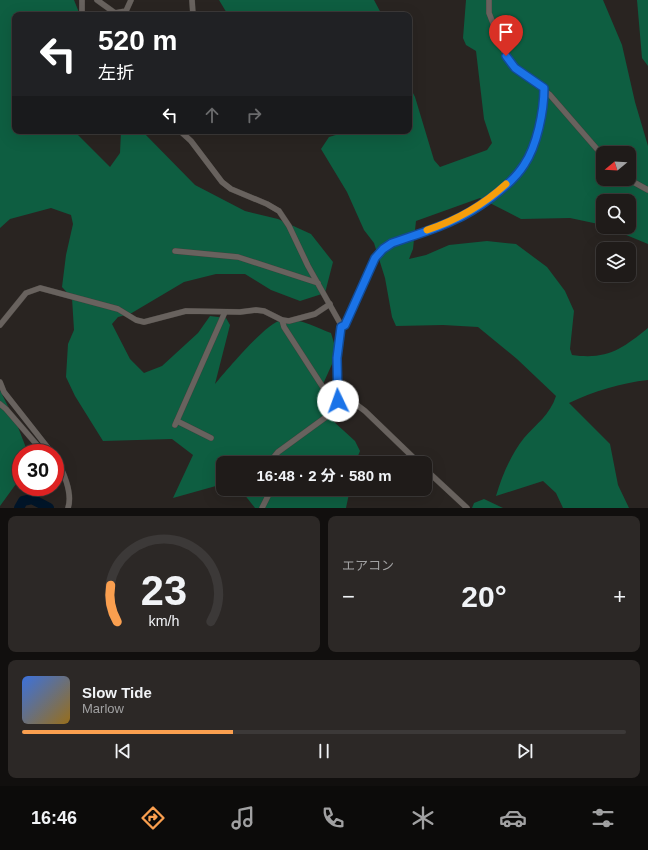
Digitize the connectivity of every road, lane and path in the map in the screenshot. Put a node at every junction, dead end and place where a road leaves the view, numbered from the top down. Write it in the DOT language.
graph roads {
  1 [pos="82,0"];
  2 [pos="97,0"];
  3 [pos="131,0"];
  4 [pos="192,0"];
  5 [pos="489,0"];
  6 [pos="82,12"];
  7 [pos="114,12"];
  8 [pos="120,12"];
  9 [pos="193,12"];
  10 [pos="544,88"];
  11 [pos="183,134"];
  12 [pos="596,148"];
  13 [pos="636,183"];
  14 [pos="648,190"];
  15 [pos="175,251"];
  16 [pos="318,283"];
  17 [pos="330,304"];
  18 [pos="225,312"];
  19 [pos="282,320"];
  20 [pos="0,325"];
  21 [pos="341,327"];
  22 [pos="0,382"];
  23 [pos="338,401"];
  24 [pos="0,404"];
  25 [pos="337,410"];
  26 [pos="211,438"];
  27 [pos="36,444"];
  28 [pos="45,444"];
  29 [pos="275,456"];
  30 [pos="412,456"];
  31 [pos="432,476"];
  32 [pos="64,478"];
  33 [pos="268,496"];
  34 [pos="68,508"];
  35 [pos="262,508"];
  36 [pos="467,508"];
  1 -- 6 [label="street"];
  2 -- 7 [label="street"];
  3 -- 8 [label="street"];
  4 -- 9 [label="street"];
  5 -- 10 [label="street"];
  10 -- 12 [label="street"];
  10 -- 21 [label="street"];
  11 -- 16 [label="street"];
  13 -- 14 [label="street"];
  15 -- 16 [label="street"];
  16 -- 17 [label="street"];
  17 -- 19 [label="street"];
  17 -- 21 [label="street"];
  18 -- 19 [label="street"];
  18 -- 20 [label="street"];
  18 -- 26 [label="street"];
  19 -- 25 [label="street"];
  21 -- 23 [label="street"];
  22 -- 28 [label="street"];
  23 -- 25 [label="street"];
  23 -- 30 [label="street"];
  24 -- 27 [label="street"];
  25 -- 29 [label="street"];
  31 -- 36 [label="street"];
  32 -- 34 [label="street"];
  33 -- 35 [label="street"];
}
